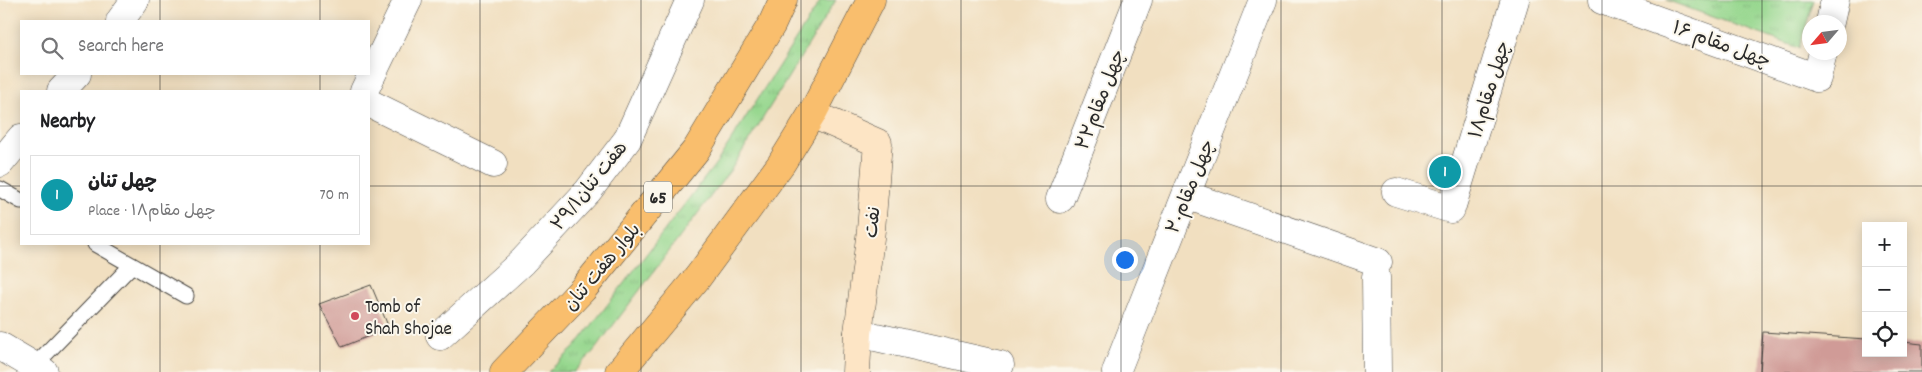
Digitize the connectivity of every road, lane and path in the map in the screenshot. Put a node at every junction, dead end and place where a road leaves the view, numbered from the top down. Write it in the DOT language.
graph roads {
  1 [pos="136,0"];
  2 [pos="408,0"];
  3 [pos="690,0"];
  4 [pos="783,0"];
  5 [pos="871,0"];
  6 [pos="1138,0"];
  7 [pos="1263,0"];
  8 [pos="1515,0"];
  9 [pos="1602,0"];
  10 [pos="1835,0"];
  11 [pos="1832,15"];
  12 [pos="121,20"];
  13 [pos="1821,60"];
  14 [pos="76,75"];
  15 [pos="63,90"];
  16 [pos="364,90"];
  17 [pos="370,103"];
  18 [pos="812,114"];
  19 [pos="20,139"];
  20 [pos="0,163"];
  21 [pos="493,164"];
  22 [pos="0,189"];
  23 [pos="1396,192"];
  24 [pos="1186,195"];
  25 [pos="1060,199"];
  26 [pos="20,200"];
  27 [pos="97,245"];
  28 [pos="132,265"];
  29 [pos="186,296"];
  30 [pos="858,333"];
  31 [pos="440,336"];
  32 [pos="0,346"];
  33 [pos="1000,365"];
  34 [pos="39,369"];
  35 [pos="504,372"];
  36 [pos="618,372"];
  37 [pos="856,372"];
  38 [pos="1116,372"];
  39 [pos="1377,372"];
  1 -- 12 [label="street"];
  2 -- 16 [label="street"];
  3 -- 31 [label="street, ۲۹/۱هفت تنان"];
  4 -- 35 [label="main road, بلوار هفت تنان / 65"];
  5 -- 18 [label="main road"];
  6 -- 25 [label="street, چهل مقام۲۲"];
  7 -- 24 [label="street, چهل مقام۲۰"];
  8 -- 23 [label="street, ۱۸چهل مقام"];
  9 -- 13 [label="street, چهل مقام ۱۶"];
  10 -- 11 [label="street"];
  14 -- 15 [label="street"];
  17 -- 21 [label="street"];
  18 -- 30 [label="street, نفت"];
  18 -- 36 [label="main road"];
  19 -- 20 [label="street"];
  22 -- 26 [label="lane"];
  24 -- 38 [label="street, چهل مقام۲۰"];
  24 -- 39 [label="street"];
  27 -- 28 [label="lane"];
  28 -- 29 [label="lane"];
  28 -- 34 [label="lane"];
  30 -- 33 [label="street"];
  30 -- 37 [label="street, نفت"];
  32 -- 34 [label="street"];
}
